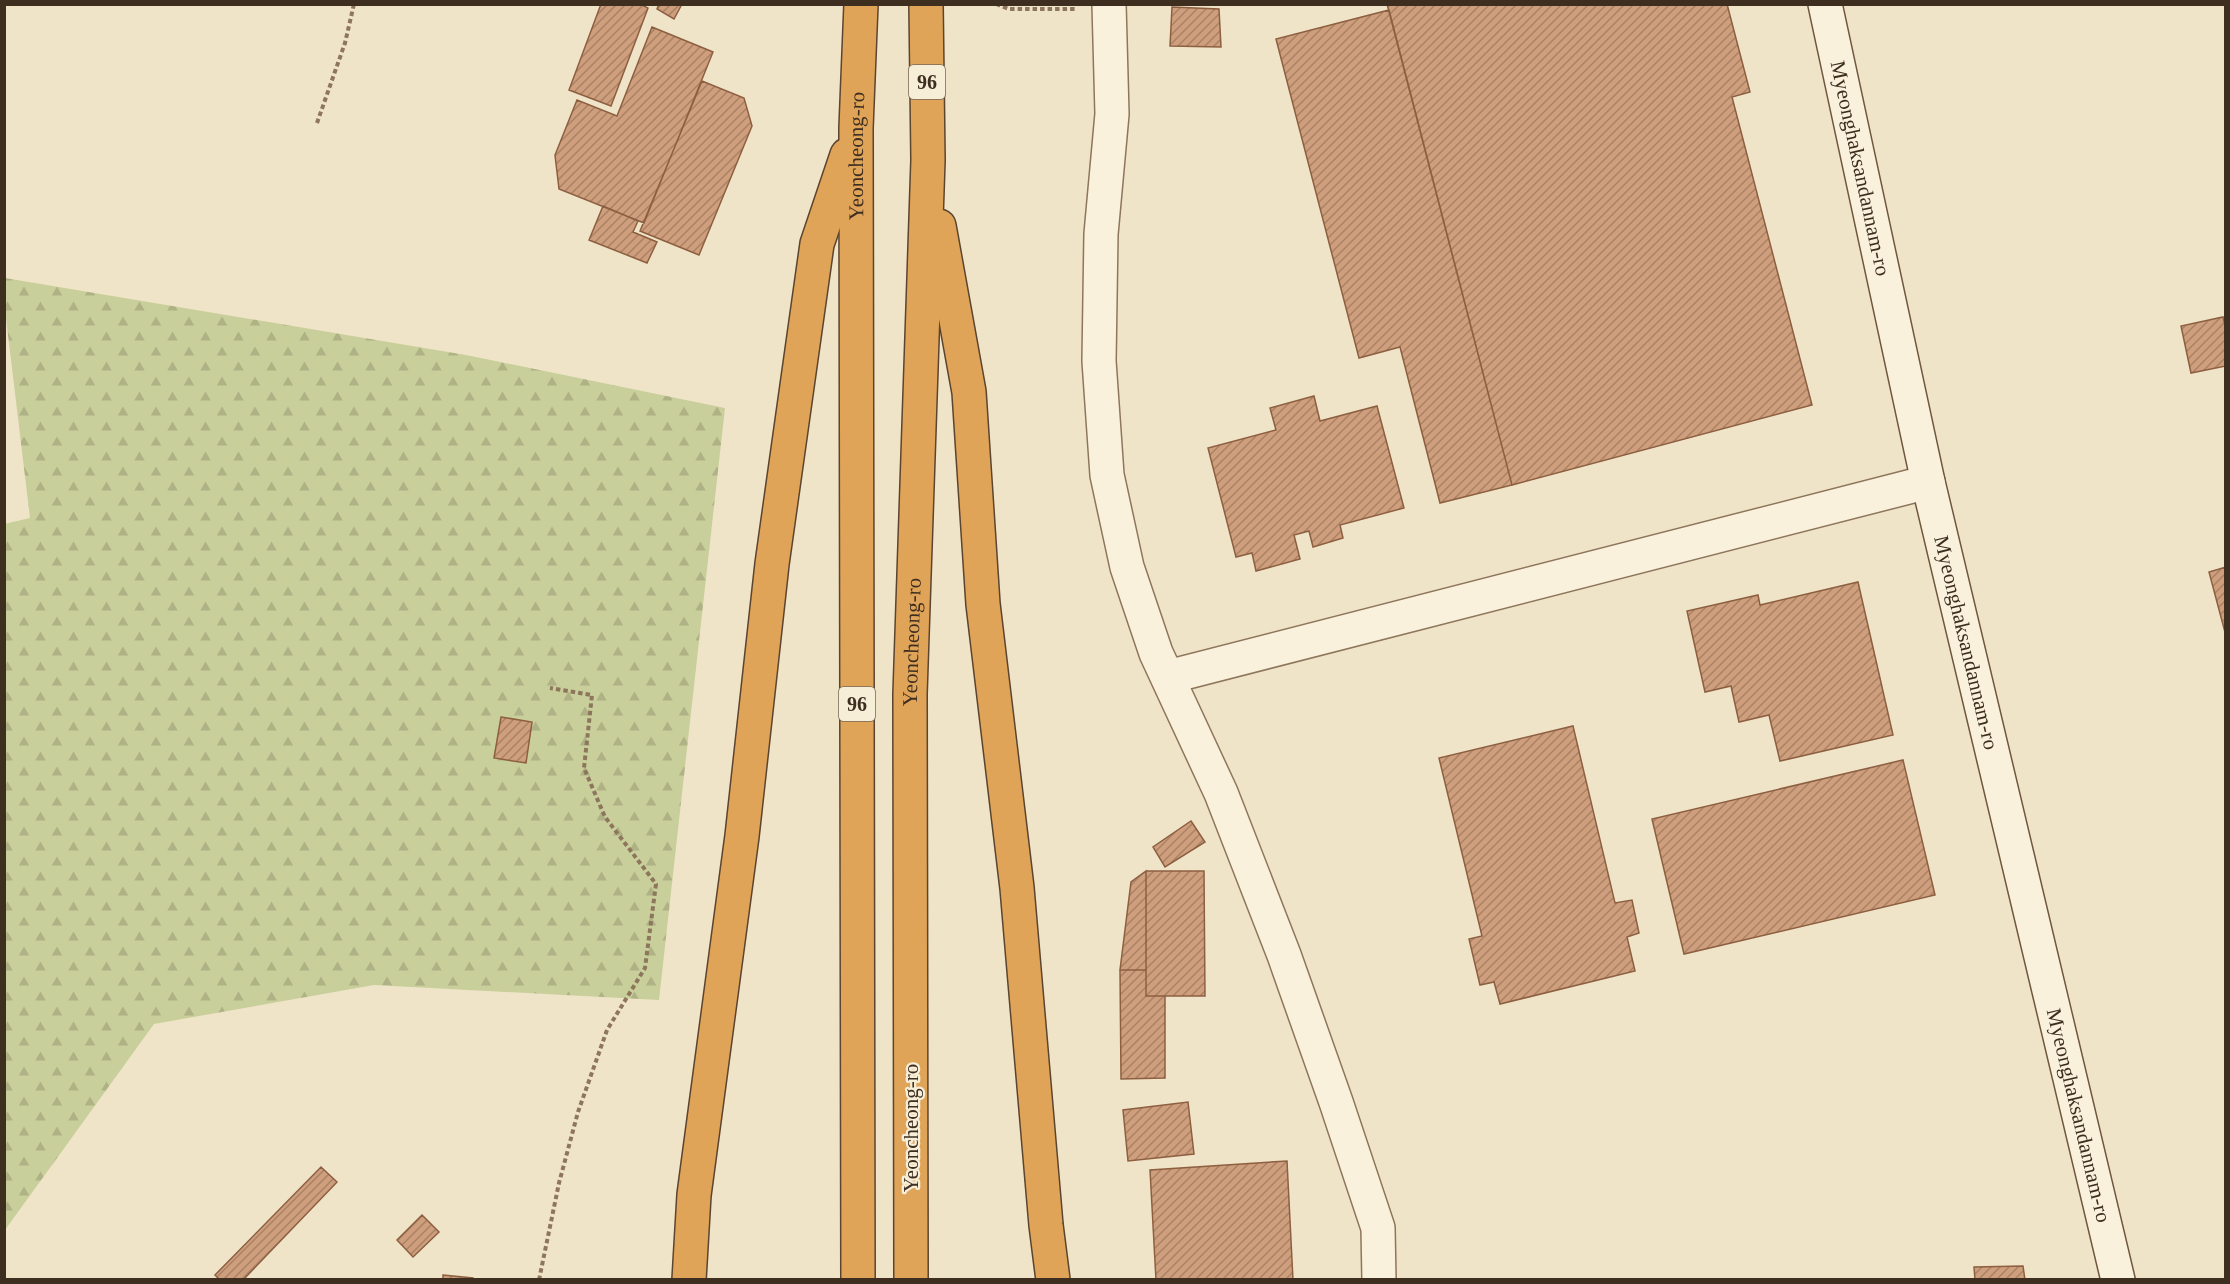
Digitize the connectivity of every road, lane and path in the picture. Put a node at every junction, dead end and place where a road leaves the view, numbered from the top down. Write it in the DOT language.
graph roads {
  1 [pos="354,4"];
  2 [pos="861,4"];
  3 [pos="926,4"];
  4 [pos="996,4"];
  5 [pos="1825,4"];
  6 [pos="1109,6"];
  7 [pos="317,123"];
  8 [pos="856,128"];
  9 [pos="928,160"];
  10 [pos="1928,482"];
  11 [pos="1168,678"];
  12 [pos="550,688"];
  13 [pos="539,1280"];
  14 [pos="689,1280"];
  15 [pos="858,1280"];
  16 [pos="911,1280"];
  17 [pos="1053,1280"];
  18 [pos="1379,1280"];
  19 [pos="2118,1280"];
  1 -- 7 [label="path"];
  2 -- 8 [label="highway, Yeoncheong-ro / 96"];
  3 -- 9 [label="highway, Yeoncheong-ro / 96"];
  4 -- 6 [label="path"];
  5 -- 10 [label="street, Myeonghaksandannam-ro"];
  6 -- 11 [label="street"];
  8 -- 14 [label="highway"];
  8 -- 15 [label="highway, Yeoncheong-ro / 96"];
  9 -- 16 [label="highway, Yeoncheong-ro / 96"];
  9 -- 17 [label="highway"];
  10 -- 11 [label="street"];
  10 -- 19 [label="street, Myeonghaksandannam-ro"];
  11 -- 18 [label="street"];
  12 -- 13 [label="path"];
}
